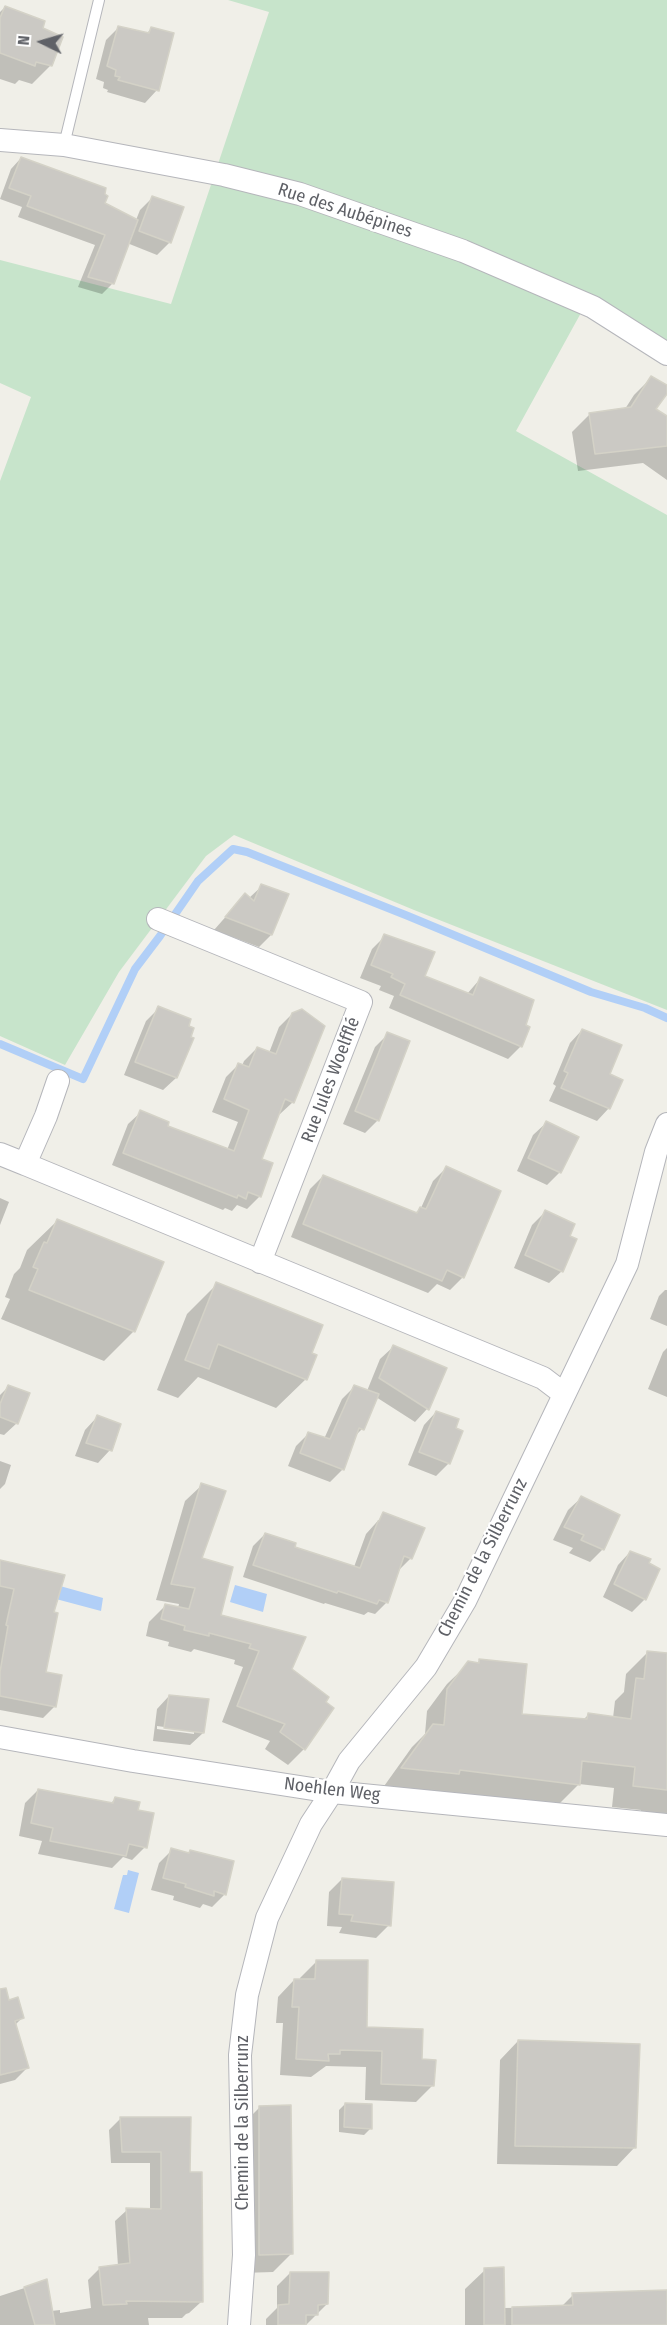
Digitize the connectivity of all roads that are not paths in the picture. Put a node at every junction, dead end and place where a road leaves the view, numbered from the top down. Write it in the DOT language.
graph roads {
  1 [pos="99,0"];
  2 [pos="0,140"];
  3 [pos="64,145"];
  4 [pos="667,354"];
  5 [pos="158,919"];
  6 [pos="58,1081"];
  7 [pos="667,1124"];
  8 [pos="0,1154"];
  9 [pos="25,1164"];
  10 [pos="260,1262"];
  11 [pos="564,1394"];
  12 [pos="0,1737"];
  13 [pos="332,1792"];
  14 [pos="667,1825"];
  15 [pos="239,2325"];
  1 -- 3 [label="lane"];
  2 -- 3 [label="street, Rue des Aubépines"];
  3 -- 4 [label="street, Rue des Aubépines"];
  5 -- 10 [label="street, Rue Jules Woelfflé"];
  6 -- 9 [label="street"];
  7 -- 11 [label="street, Chemin de la Silberrunz"];
  8 -- 9 [label="street"];
  9 -- 10 [label="street"];
  10 -- 11 [label="street"];
  11 -- 13 [label="street, Chemin de la Silberrunz"];
  12 -- 13 [label="street, Noehlen Weg"];
  13 -- 14 [label="street, Noehlen Weg"];
  13 -- 15 [label="street, Chemin de la Silberrunz"];
}
